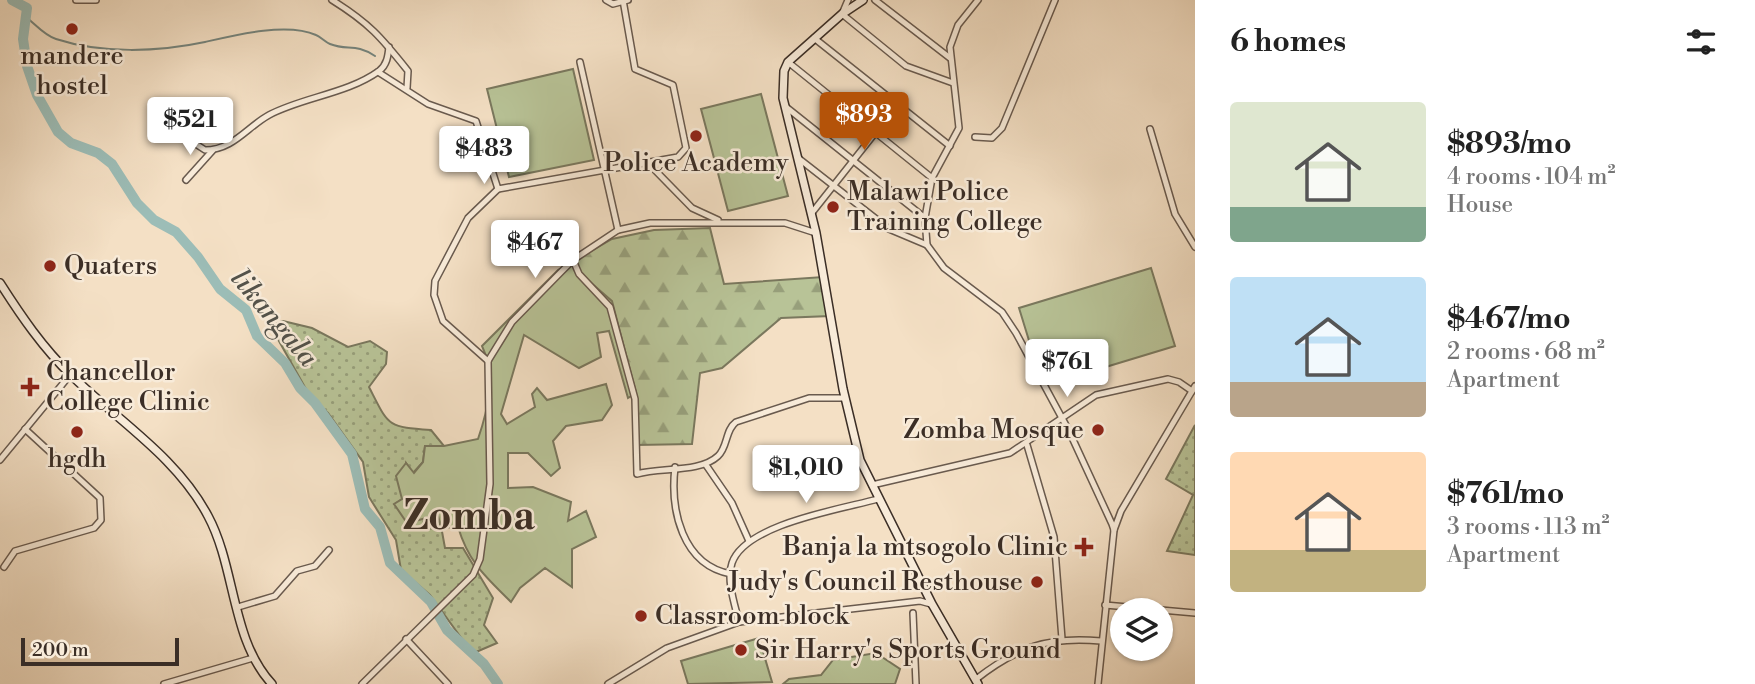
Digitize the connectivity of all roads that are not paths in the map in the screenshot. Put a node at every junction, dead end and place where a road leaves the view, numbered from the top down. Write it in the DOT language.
graph roads {
  1 [pos="76,0"];
  2 [pos="96,0"];
  3 [pos="332,0"];
  4 [pos="606,0"];
  5 [pos="625,0"];
  6 [pos="848,0"];
  7 [pos="863,0"];
  8 [pos="875,0"];
  9 [pos="978,0"];
  10 [pos="1055,0"];
  11 [pos="842,14"];
  12 [pos="814,38"];
  13 [pos="389,47"];
  14 [pos="950,58"];
  15 [pos="580,62"];
  16 [pos="789,62"];
  17 [pos="378,72"];
  18 [pos="953,83"];
  19 [pos="407,88"];
  20 [pos="898,104"];
  21 [pos="786,107"];
  22 [pos="1150,129"];
  23 [pos="876,132"];
  24 [pos="975,136"];
  25 [pos="188,139"];
  26 [pos="950,146"];
  27 [pos="213,150"];
  28 [pos="796,156"];
  29 [pos="853,160"];
  30 [pos="648,163"];
  31 [pos="604,171"];
  32 [pos="932,178"];
  33 [pos="186,180"];
  34 [pos="835,184"];
  35 [pos="498,189"];
  36 [pos="811,214"];
  37 [pos="925,218"];
  38 [pos="724,222"];
  39 [pos="618,230"];
  40 [pos="816,233"];
  41 [pos="927,245"];
  42 [pos="1195,247"];
  43 [pos="573,260"];
  44 [pos="0,282"];
  45 [pos="488,361"];
  46 [pos="70,374"];
  47 [pos="1193,388"];
  48 [pos="845,398"];
  49 [pos="1062,418"];
  50 [pos="25,429"];
  51 [pos="1027,444"];
  52 [pos="0,460"];
  53 [pos="706,465"];
  54 [pos="675,467"];
  55 [pos="872,485"];
  56 [pos="878,499"];
  57 [pos="1114,530"];
  58 [pos="749,541"];
  59 [pos="329,550"];
  60 [pos="4,568"];
  61 [pos="731,574"];
  62 [pos="932,604"];
  63 [pos="1105,605"];
  64 [pos="238,607"];
  65 [pos="913,613"];
  66 [pos="1195,613"];
  67 [pos="739,622"];
  68 [pos="406,639"];
  69 [pos="1062,639"];
  70 [pos="1101,641"];
  71 [pos="253,658"];
  72 [pos="185,681"];
  73 [pos="976,682"];
  74 [pos="164,684"];
  75 [pos="272,684"];
  76 [pos="362,684"];
  77 [pos="448,684"];
  78 [pos="608,684"];
  79 [pos="916,684"];
  80 [pos="1097,684"];
  1 -- 2 [label="street"];
  3 -- 13 [label="street"];
  4 -- 5 [label="street"];
  5 -- 30 [label="street"];
  6 -- 11 [label="street"];
  7 -- 11 [label="street"];
  8 -- 14 [label="street"];
  9 -- 14 [label="street"];
  10 -- 24 [label="street"];
  11 -- 12 [label="street"];
  11 -- 18 [label="street"];
  12 -- 16 [label="street"];
  12 -- 20 [label="street"];
  13 -- 17 [label="street"];
  13 -- 19 [label="street"];
  14 -- 18 [label="street"];
  15 -- 31 [label="street"];
  16 -- 21 [label="street"];
  16 -- 23 [label="street"];
  17 -- 19 [label="street"];
  17 -- 27 [label="street"];
  18 -- 26 [label="street"];
  19 -- 35 [label="street"];
  20 -- 23 [label="street"];
  20 -- 26 [label="street"];
  21 -- 28 [label="street"];
  21 -- 29 [label="street"];
  22 -- 42 [label="street"];
  23 -- 29 [label="street"];
  23 -- 32 [label="street"];
  25 -- 27 [label="street"];
  26 -- 32 [label="street"];
  27 -- 33 [label="street"];
  28 -- 34 [label="street"];
  28 -- 36 [label="street"];
  29 -- 34 [label="street"];
  29 -- 37 [label="street"];
  30 -- 31 [label="street"];
  30 -- 38 [label="street"];
  31 -- 35 [label="street"];
  31 -- 39 [label="street"];
  32 -- 37 [label="street"];
  34 -- 36 [label="street"];
  34 -- 41 [label="street"];
  35 -- 45 [label="street"];
  36 -- 40 [label="street"];
  37 -- 41 [label="street"];
  38 -- 39 [label="street"];
  38 -- 40 [label="street"];
  39 -- 43 [label="street"];
  40 -- 48 [label="street"];
  41 -- 49 [label="street"];
  43 -- 45 [label="street"];
  43 -- 54 [label="street"];
  44 -- 46 [label="street"];
  45 -- 68 [label="street"];
  46 -- 50 [label="street"];
  46 -- 64 [label="street"];
  47 -- 49 [label="street"];
  47 -- 57 [label="street"];
  48 -- 53 [label="street"];
  48 -- 55 [label="street"];
  49 -- 51 [label="street"];
  49 -- 57 [label="street"];
  50 -- 52 [label="street"];
  50 -- 60 [label="street"];
  51 -- 55 [label="street"];
  51 -- 69 [label="street"];
  53 -- 54 [label="street"];
  53 -- 58 [label="street"];
  54 -- 61 [label="street"];
  55 -- 56 [label="street"];
  56 -- 58 [label="street"];
  56 -- 62 [label="street"];
  57 -- 63 [label="street"];
  58 -- 61 [label="street"];
  59 -- 64 [label="street"];
  61 -- 67 [label="street"];
  62 -- 67 [label="street"];
  62 -- 73 [label="street"];
  63 -- 66 [label="street"];
  63 -- 70 [label="street"];
  64 -- 71 [label="street"];
  65 -- 79 [label="street"];
  67 -- 78 [label="street"];
  68 -- 76 [label="street"];
  68 -- 77 [label="street"];
  69 -- 70 [label="street"];
  69 -- 73 [label="street"];
  70 -- 80 [label="street"];
  71 -- 72 [label="street"];
  71 -- 75 [label="street"];
  72 -- 74 [label="street"];
}
